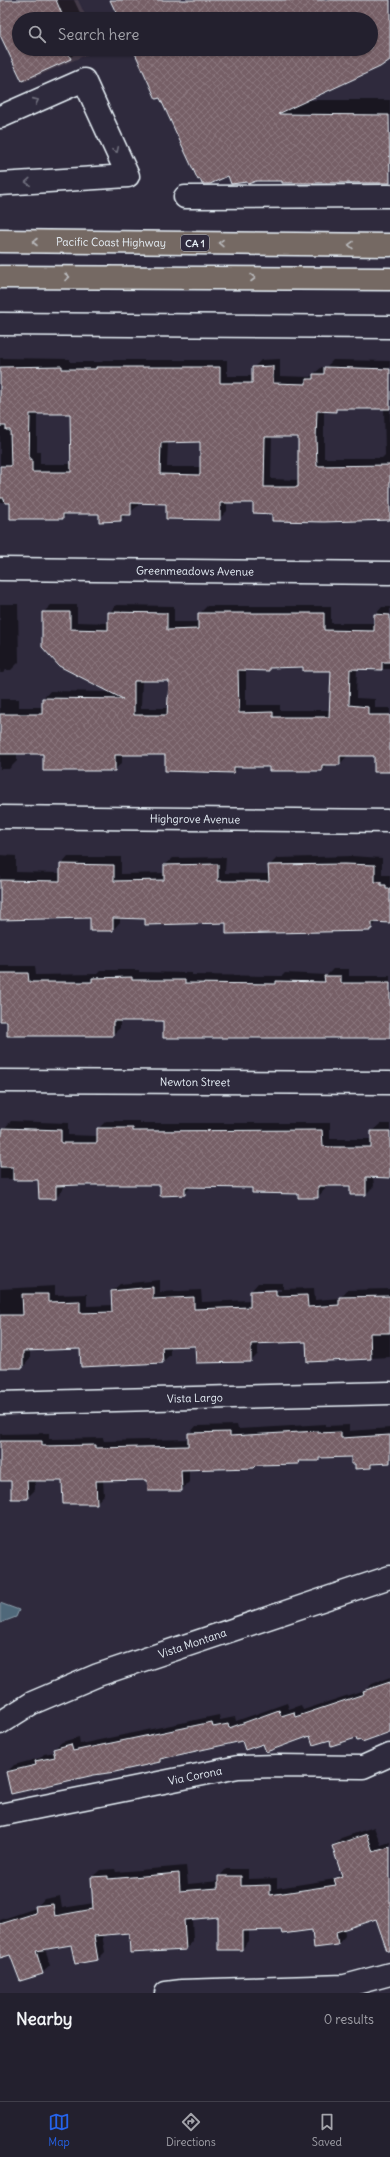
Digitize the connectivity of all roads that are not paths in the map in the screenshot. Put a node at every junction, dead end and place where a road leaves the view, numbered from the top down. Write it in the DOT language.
graph roads {
  1 [pos="0,117"];
  2 [pos="0,184"];
  3 [pos="390,196"];
  4 [pos="185,197"];
  5 [pos="0,241"];
  6 [pos="390,245"];
  7 [pos="0,277"];
  8 [pos="390,279"];
  9 [pos="0,324"];
  10 [pos="390,327"];
  11 [pos="0,569"];
  12 [pos="390,573"];
  13 [pos="0,817"];
  14 [pos="390,821"];
  15 [pos="0,1082"];
  16 [pos="390,1083"];
  17 [pos="390,1393"];
  18 [pos="0,1403"];
  19 [pos="390,1577"];
  20 [pos="0,1723"];
  21 [pos="390,1755"];
  22 [pos="0,1815"];
  23 [pos="390,1974"];
  24 [pos="346,1990"];
  25 [pos="166,1993"];
  1 -- 2 [label="street, one-way"];
  3 -- 4 [label="street"];
  6 -- 5 [label="highway, Pacific Coast Highway / CA 1, one-way"];
  7 -- 8 [label="highway, one-way"];
  9 -- 10 [label="street"];
  11 -- 12 [label="street, Greenmeadows Avenue"];
  13 -- 14 [label="street, Highgrove Avenue"];
  15 -- 16 [label="street, Newton Street"];
  17 -- 18 [label="street, Vista Largo"];
  19 -- 20 [label="street, Vista Montana"];
  21 -- 22 [label="street, Via Corona"];
  23 -- 24 [label="street"];
  24 -- 25 [label="street"];
}
